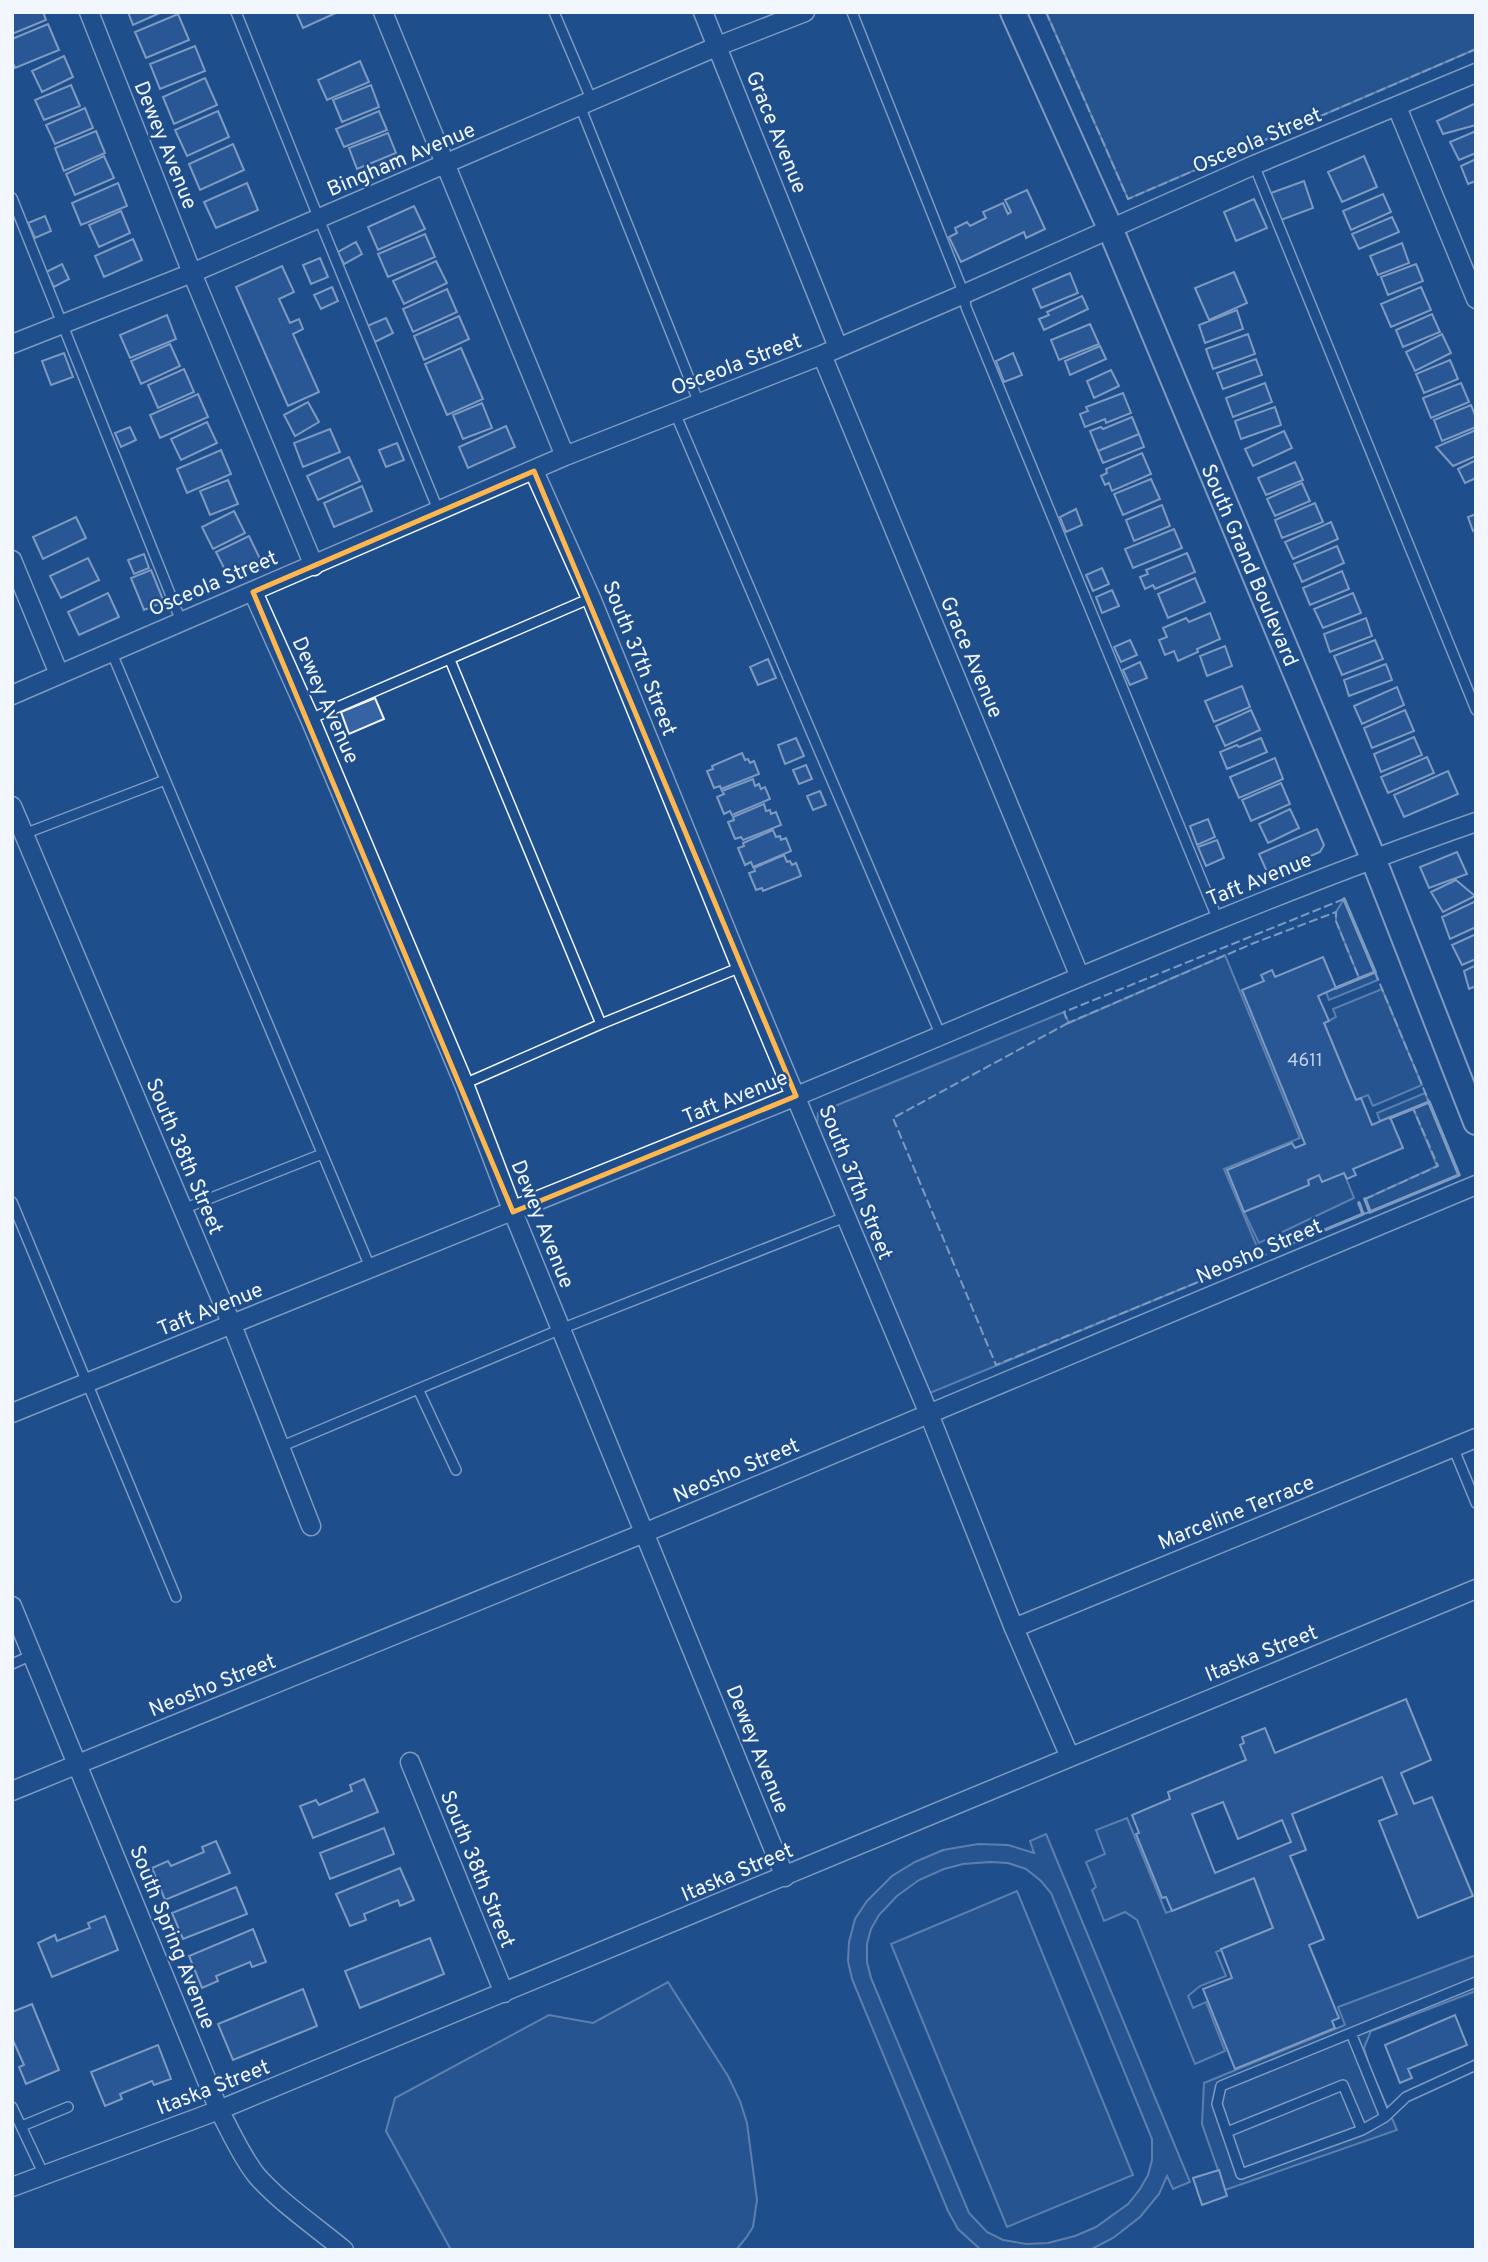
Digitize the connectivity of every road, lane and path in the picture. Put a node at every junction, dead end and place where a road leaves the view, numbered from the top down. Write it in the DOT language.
graph roads {
  1 [pos="89,12"];
  2 [pos="236,12"];
  3 [pos="383,12"];
  4 [pos="554,12"];
  5 [pos="703,12"];
  6 [pos="805,12"];
  7 [pos="852,12"];
  8 [pos="1013,12"];
  9 [pos="718,46"];
  10 [pos="1476,73"];
  11 [pos="586,103"];
  12 [pos="1397,107"];
  13 [pos="446,165"];
  14 [pos="1254,165"];
  15 [pos="12,198"];
  16 [pos="318,219"];
  17 [pos="1110,228"];
  18 [pos="192,273"];
  19 [pos="964,294"];
  20 [pos="1476,299"];
  21 [pos="64,323"];
  22 [pos="12,344"];
  23 [pos="830,351"];
  24 [pos="699,403"];
  25 [pos="675,413"];
  26 [pos="565,456"];
  27 [pos="534,471"];
  28 [pos="439,512"];
  29 [pos="12,560"];
  30 [pos="314,566"];
  31 [pos="253,592"];
  32 [pos="591,598"];
  33 [pos="181,621"];
  34 [pos="111,651"];
  35 [pos="450,660"];
  36 [pos="59,674"];
  37 [pos="12,695"];
  38 [pos="1476,710"];
  39 [pos="310,719"];
  40 [pos="165,780"];
  41 [pos="12,806"];
  42 [pos="1476,822"];
  43 [pos="24,834"];
  44 [pos="1373,858"];
  45 [pos="1218,919"];
  46 [pos="741,967"];
  47 [pos="1080,977"];
  48 [pos="601,1024"];
  49 [pos="941,1036"];
  50 [pos="464,1084"];
  51 [pos="796,1096"];
  52 [pos="1476,1122"];
  53 [pos="322,1154"];
  54 [pos="1476,1185"];
  55 [pos="12,1202"];
  56 [pos="183,1209"];
  57 [pos="513,1212"];
  58 [pos="845,1217"];
  59 [pos="370,1268"];
  60 [pos="232,1325"];
  61 [pos="561,1329"];
  62 [pos="88,1382"];
  63 [pos="418,1389"];
  64 [pos="12,1413"];
  65 [pos="929,1414"];
  66 [pos="1476,1438"];
  67 [pos="280,1447"];
  68 [pos="1453,1447"];
  69 [pos="456,1470"];
  70 [pos="1476,1503"];
  71 [pos="311,1525"];
  72 [pos="644,1533"];
  73 [pos="1476,1589"];
  74 [pos="176,1597"];
  75 [pos="12,1606"];
  76 [pos="1014,1628"];
  77 [pos="33,1656"];
  78 [pos="12,1664"];
  79 [pos="1070,1757"];
  80 [pos="410,1762"];
  81 [pos="77,1764"];
  82 [pos="12,1791"];
  83 [pos="785,1877"];
  84 [pos="1476,1982"];
  85 [pos="505,1993"];
  86 [pos="1351,2033"];
  87 [pos="1476,2064"];
  88 [pos="12,2107"];
  89 [pos="68,2107"];
  90 [pos="219,2110"];
  91 [pos="1384,2117"];
  92 [pos="22,2126"];
  93 [pos="1362,2130"];
  94 [pos="1227,2132"];
  95 [pos="44,2175"];
  96 [pos="12,2187"];
  97 [pos="341,2249"];
  1 -- 18 [label="street, Dewey Avenue"];
  2 -- 16 [label="lane"];
  3 -- 13 [label="street"];
  4 -- 11 [label="lane"];
  5 -- 9 [label="street, Grace Avenue"];
  6 -- 9 [label="street, Bingham Avenue"];
  7 -- 19 [label="lane"];
  8 -- 17 [label="main road, South Grand Boulevard"];
  9 -- 11 [label="street, Bingham Avenue"];
  9 -- 23 [label="street, Grace Avenue"];
  10 -- 12 [label="street, Osceola Street"];
  11 -- 13 [label="street, Bingham Avenue"];
  11 -- 24 [label="lane"];
  12 -- 14 [label="street, Osceola Street"];
  12 -- 20 [label="street"];
  13 -- 16 [label="street, Bingham Avenue"];
  13 -- 26 [label="street"];
  14 -- 17 [label="street, Osceola Street"];
  14 -- 38 [label="lane"];
  15 -- 21 [label="lane"];
  16 -- 18 [label="street, Bingham Avenue"];
  16 -- 28 [label="lane"];
  17 -- 19 [label="street, Osceola Street"];
  17 -- 44 [label="main road, South Grand Boulevard"];
  18 -- 21 [label="street, Bingham Avenue"];
  18 -- 30 [label="street, Dewey Avenue"];
  19 -- 23 [label="street, Osceola Street"];
  19 -- 45 [label="lane"];
  21 -- 22 [label="street, Bingham Avenue"];
  21 -- 33 [label="lane"];
  23 -- 24 [label="street, Osceola Street"];
  23 -- 47 [label="street, Grace Avenue"];
  24 -- 25 [label="street, Osceola Street"];
  25 -- 26 [label="street, Osceola Street"];
  25 -- 49 [label="lane"];
  26 -- 27 [label="street, Osceola Street"];
  27 -- 28 [label="street, Osceola Street"];
  27 -- 32 [label="street, South 37th Street"];
  28 -- 30 [label="street, Osceola Street"];
  29 -- 36 [label="street"];
  30 -- 31 [label="street, Osceola Street"];
  31 -- 33 [label="street, Osceola Street"];
  31 -- 39 [label="street, Dewey Avenue"];
  32 -- 35 [label="lane"];
  32 -- 46 [label="street, South 37th Street"];
  33 -- 34 [label="street, Osceola Street"];
  34 -- 36 [label="street, Osceola Street"];
  34 -- 40 [label="lane"];
  35 -- 39 [label="lane"];
  35 -- 48 [label="lane"];
  36 -- 37 [label="street, Osceola Street"];
  39 -- 50 [label="street, Dewey Avenue"];
  40 -- 43 [label="lane"];
  40 -- 53 [label="lane"];
  41 -- 43 [label="street, South 38th Street"];
  42 -- 44 [label="street, Taft Avenue"];
  43 -- 56 [label="street, South 38th Street"];
  44 -- 45 [label="street, Taft Avenue"];
  44 -- 52 [label="main road, South Grand Boulevard"];
  45 -- 47 [label="street, Taft Avenue"];
  46 -- 48 [label="lane"];
  46 -- 51 [label="street, South 37th Street"];
  47 -- 49 [label="street, Taft Avenue"];
  48 -- 50 [label="lane"];
  49 -- 51 [label="street, Taft Avenue"];
  50 -- 57 [label="street, Dewey Avenue"];
  51 -- 57 [label="street, Taft Avenue"];
  51 -- 58 [label="street, South 37th Street"];
  53 -- 56 [label="lane"];
  53 -- 59 [label="lane"];
  54 -- 65 [label="street, Neosho Street"];
  55 -- 62 [label="lane"];
  56 -- 60 [label="street, South 38th Street"];
  57 -- 59 [label="street, Taft Avenue"];
  57 -- 61 [label="street, Dewey Avenue"];
  58 -- 61 [label="lane"];
  58 -- 65 [label="street, South 37th Street"];
  59 -- 60 [label="street, Taft Avenue"];
  60 -- 62 [label="street, Taft Avenue"];
  60 -- 67 [label="street, South 38th Street"];
  61 -- 63 [label="lane"];
  61 -- 72 [label="street, Dewey Avenue"];
  62 -- 64 [label="street, Taft Avenue"];
  62 -- 74 [label="lane"];
  63 -- 67 [label="lane"];
  63 -- 69 [label="lane"];
  65 -- 72 [label="street, Neosho Street"];
  65 -- 76 [label="street, South 37th Street"];
  66 -- 68 [label="street, Marceline Terrace"];
  67 -- 71 [label="street, South 38th Street"];
  68 -- 70 [label="lane"];
  68 -- 76 [label="street, Marceline Terrace"];
  72 -- 81 [label="street, Neosho Street"];
  72 -- 83 [label="street, Dewey Avenue"];
  73 -- 79 [label="street, Itaska Street"];
  75 -- 77 [label="street, South Spring Avenue"];
  76 -- 79 [label="street, South 37th Street"];
  77 -- 78 [label="lane"];
  77 -- 81 [label="street, South Spring Avenue"];
  79 -- 83 [label="street, Itaska Street"];
  80 -- 85 [label="street, South 38th Street"];
  81 -- 82 [label="street, Neosho Street"];
  81 -- 90 [label="street, South Spring Avenue"];
  83 -- 85 [label="street, Itaska Street"];
  84 -- 86 [label="lane"];
  85 -- 90 [label="street, Itaska Street"];
  86 -- 91 [label="lane"];
  86 -- 94 [label="lane"];
  87 -- 91 [label="lane"];
  88 -- 92 [label="lane"];
  89 -- 92 [label="lane"];
  90 -- 95 [label="street, Itaska Street"];
  90 -- 97 [label="street, South Spring Avenue"];
  91 -- 93 [label="lane"];
  92 -- 95 [label="lane"];
  93 -- 94 [label="lane"];
  93 -- 94 [label="lane"];
  95 -- 96 [label="street, Itaska Street"];
}
